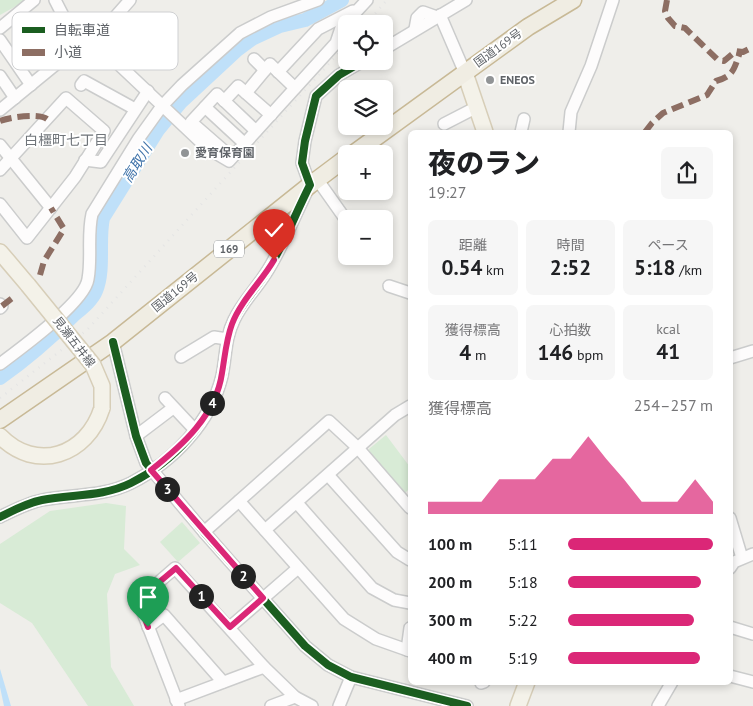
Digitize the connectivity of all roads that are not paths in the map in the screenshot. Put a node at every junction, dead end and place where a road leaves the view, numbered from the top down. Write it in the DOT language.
graph roads {
  1 [pos="34,0"];
  2 [pos="55,0"];
  3 [pos="318,0"];
  4 [pos="466,0"];
  5 [pos="573,0"];
  6 [pos="613,0"];
  7 [pos="128,1"];
  8 [pos="309,3"];
  9 [pos="363,4"];
  10 [pos="19,12"];
  11 [pos="61,12"];
  12 [pos="118,12"];
  13 [pos="438,16"];
  14 [pos="12,18"];
  15 [pos="0,28"];
  16 [pos="0,40"];
  17 [pos="393,43"];
  18 [pos="12,57"];
  19 [pos="254,59"];
  20 [pos="21,70"];
  21 [pos="49,70"];
  22 [pos="123,70"];
  23 [pos="265,70"];
  24 [pos="347,70"];
  25 [pos="278,72"];
  26 [pos="465,73"];
  27 [pos="0,76"];
  28 [pos="31,85"];
  29 [pos="81,85"];
  30 [pos="295,88"];
  31 [pos="148,91"];
  32 [pos="246,93"];
  33 [pos="15,98"];
  34 [pos="224,101"];
  35 [pos="163,107"];
  36 [pos="205,107"];
  37 [pos="476,107"];
  38 [pos="135,108"];
  39 [pos="0,110"];
  40 [pos="271,115"];
  41 [pos="524,119"];
  42 [pos="444,124"];
  43 [pos="484,130"];
  44 [pos="521,130"];
  45 [pos="569,130"];
  46 [pos="256,131"];
  47 [pos="245,144"];
  48 [pos="0,145"];
  49 [pos="365,145"];
  50 [pos="232,158"];
  51 [pos="12,159"];
  52 [pos="85,160"];
  53 [pos="338,164"];
  54 [pos="0,170"];
  55 [pos="313,182"];
  56 [pos="0,204"];
  57 [pos="51,208"];
  58 [pos="338,211"];
  59 [pos="0,252"];
  60 [pos="389,286"];
  61 [pos="408,292"];
  62 [pos="227,339"];
  63 [pos="113,342"];
  64 [pos="753,351"];
  65 [pos="181,357"];
  66 [pos="733,357"];
  67 [pos="0,364"];
  68 [pos="165,398"];
  69 [pos="408,407"];
  70 [pos="173,408"];
  71 [pos="0,420"];
  72 [pos="195,430"];
  73 [pos="0,436"];
  74 [pos="136,436"];
  75 [pos="358,448"];
  76 [pos="151,470"];
  77 [pos="328,475"];
  78 [pos="239,501"];
  79 [pos="297,503"];
  80 [pos="408,506"];
  81 [pos="0,517"];
  82 [pos="733,524"];
  83 [pos="265,530"];
  84 [pos="204,532"];
  85 [pos="748,556"];
  86 [pos="408,559"];
  87 [pos="733,564"];
  88 [pos="298,568"];
  89 [pos="263,598"];
  90 [pos="408,603"];
  91 [pos="148,627"];
  92 [pos="230,627"];
  93 [pos="733,628"];
  94 [pos="753,634"];
  95 [pos="408,650"];
  96 [pos="264,667"];
  97 [pos="351,677"];
  98 [pos="733,677"];
  99 [pos="223,682"];
  100 [pos="753,682"];
  101 [pos="526,685"];
  102 [pos="670,685"];
  103 [pos="295,697"];
  104 [pos="178,703"];
  105 [pos="271,706"];
  106 [pos="312,706"];
  107 [pos="339,706"];
  108 [pos="467,706"];
  109 [pos="518,706"];
  110 [pos="658,706"];
  1 -- 10 [label="street"];
  2 -- 11 [label="street"];
  3 -- 8 [label="street"];
  4 -- 13 [label="street"];
  5 -- 26 [label="highway, 国道169号"];
  6 -- 45 [label="street"];
  7 -- 12 [label="street"];
  8 -- 35 [label="street"];
  9 -- 25 [label="street"];
  9 -- 30 [label="street"];
  13 -- 17 [label="street"];
  13 -- 26 [label="street"];
  14 -- 15 [label="street"];
  16 -- 18 [label="street"];
  19 -- 23 [label="street"];
  20 -- 28 [label="street"];
  21 -- 28 [label="street"];
  22 -- 31 [label="street"];
  23 -- 25 [label="street"];
  23 -- 32 [label="street"];
  24 -- 55 [label="street"];
  25 -- 30 [label="street"];
  26 -- 37 [label="main road"];
  26 -- 49 [label="highway, 国道169号"];
  27 -- 33 [label="street"];
  28 -- 33 [label="street"];
  29 -- 38 [label="street"];
  30 -- 40 [label="street"];
  31 -- 35 [label="street"];
  31 -- 38 [label="street"];
  32 -- 34 [label="street"];
  32 -- 40 [label="street"];
  33 -- 39 [label="street"];
  34 -- 36 [label="street"];
  34 -- 46 [label="street"];
  35 -- 50 [label="street"];
  35 -- 67 [label="street"];
  36 -- 47 [label="street"];
  36 -- 50 [label="street"];
  37 -- 42 [label="street"];
  37 -- 43 [label="main road"];
  38 -- 52 [label="street"];
  40 -- 46 [label="street"];
  41 -- 44 [label="street"];
  46 -- 47 [label="street"];
  47 -- 50 [label="street"];
  48 -- 51 [label="street"];
  51 -- 52 [label="street"];
  51 -- 54 [label="street"];
  51 -- 57 [label="street"];
  52 -- 57 [label="street"];
  53 -- 55 [label="highway, 国道169号 / 169"];
  55 -- 58 [label="street"];
  55 -- 62 [label="street"];
  55 -- 63 [label="highway, 国道169号 / 169"];
  56 -- 57 [label="street"];
  59 -- 73 [label="main road, 見瀬五井線, bridge"];
  60 -- 61 [label="street"];
  62 -- 65 [label="street"];
  62 -- 72 [label="street"];
  63 -- 71 [label="highway, 国道169号 / 169"];
  63 -- 74 [label="street"];
  64 -- 66 [label="street"];
  68 -- 70 [label="street"];
  69 -- 75 [label="street"];
  70 -- 72 [label="street"];
  70 -- 74 [label="street"];
  72 -- 76 [label="street"];
  74 -- 76 [label="street"];
  75 -- 77 [label="street"];
  75 -- 78 [label="street"];
  75 -- 80 [label="street"];
  76 -- 81 [label="street"];
  76 -- 84 [label="street"];
  77 -- 79 [label="street"];
  77 -- 86 [label="street"];
  78 -- 83 [label="street"];
  78 -- 84 [label="street"];
  79 -- 83 [label="street"];
  79 -- 90 [label="street"];
  82 -- 85 [label="street"];
  83 -- 88 [label="street"];
  84 -- 89 [label="street"];
  85 -- 87 [label="street"];
  88 -- 89 [label="street"];
  88 -- 95 [label="street"];
  89 -- 92 [label="street"];
  89 -- 97 [label="street"];
  91 -- 92 [label="street"];
  91 -- 99 [label="street"];
  91 -- 104 [label="street"];
  92 -- 96 [label="street"];
  93 -- 94 [label="street"];
  96 -- 99 [label="street"];
  96 -- 103 [label="street"];
  97 -- 107 [label="street"];
  97 -- 108 [label="street"];
  98 -- 100 [label="street"];
  99 -- 104 [label="street"];
  101 -- 109 [label="main road"];
  102 -- 110 [label="street"];
  103 -- 105 [label="street"];
  103 -- 106 [label="street"];
}
